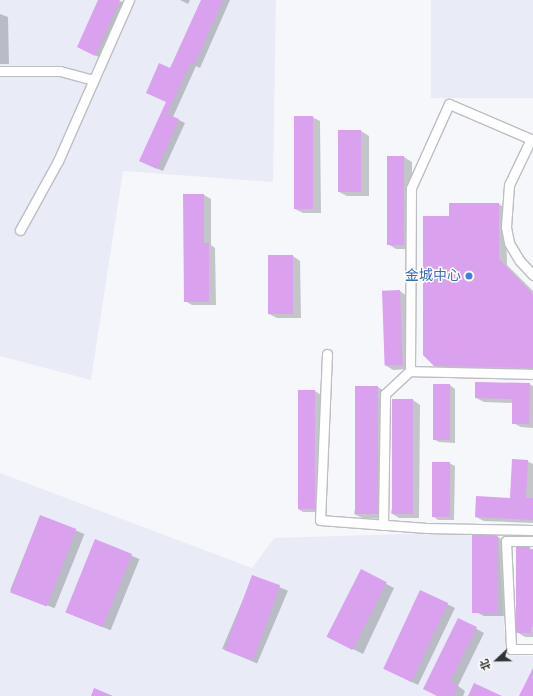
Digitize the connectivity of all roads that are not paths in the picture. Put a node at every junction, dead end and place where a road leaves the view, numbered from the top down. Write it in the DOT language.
graph roads {
  1 [pos="129,0"];
  2 [pos="0,72"];
  3 [pos="93,80"];
  4 [pos="532,140"];
  5 [pos="20,230"];
  6 [pos="533,275"];
  7 [pos="327,354"];
  8 [pos="410,371"];
  9 [pos="533,374"];
  10 [pos="383,525"];
  11 [pos="533,530"];
  12 [pos="533,540"];
  13 [pos="533,649"];
  1 -- 3 [label="street"];
  2 -- 3 [label="street"];
  3 -- 5 [label="street"];
  4 -- 6 [label="street"];
  4 -- 8 [label="street"];
  7 -- 10 [label="street"];
  8 -- 9 [label="street"];
  8 -- 10 [label="street"];
  10 -- 11 [label="street"];
  12 -- 13 [label="street"];
}
